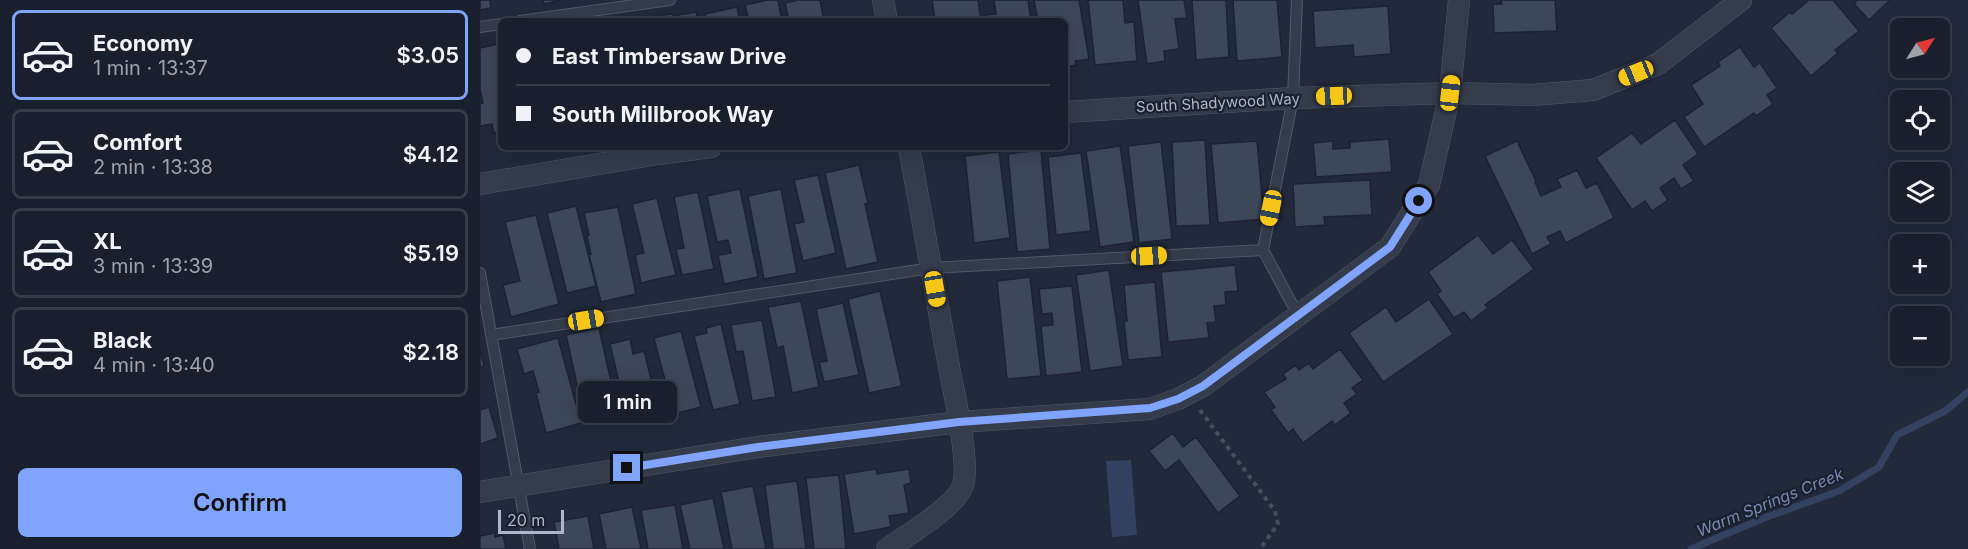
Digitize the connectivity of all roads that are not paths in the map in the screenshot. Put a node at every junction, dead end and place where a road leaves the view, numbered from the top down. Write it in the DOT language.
graph roads {
  1 [pos="670,0"];
  2 [pos="883,0"];
  3 [pos="1297,0"];
  4 [pos="1459,0"];
  5 [pos="1741,0"];
  6 [pos="541,18"];
  7 [pos="886,18"];
  8 [pos="498,24"];
  9 [pos="480,27"];
  10 [pos="1450,93"];
  11 [pos="1293,98"];
  12 [pos="1068,112"];
  13 [pos="688,150"];
  14 [pos="910,150"];
  15 [pos="480,184"];
  16 [pos="1263,250"];
  17 [pos="931,268"];
  18 [pos="480,273"];
  19 [pos="1298,315"];
  20 [pos="491,334"];
  21 [pos="959,422"];
  22 [pos="518,485"];
  23 [pos="480,492"];
  24 [pos="530,549"];
  25 [pos="887,549"];
  1 -- 6 [label="lane"];
  2 -- 7 [label="street"];
  3 -- 11 [label="lane"];
  4 -- 10 [label="street"];
  5 -- 10 [label="street, South Shadywood Way"];
  8 -- 9 [label="lane"];
  10 -- 11 [label="street, South Shadywood Way"];
  10 -- 19 [label="street"];
  11 -- 12 [label="street, South Shadywood Way"];
  11 -- 16 [label="lane"];
  13 -- 15 [label="street"];
  14 -- 17 [label="street"];
  16 -- 17 [label="lane"];
  16 -- 19 [label="lane"];
  17 -- 20 [label="lane"];
  17 -- 21 [label="street"];
  18 -- 20 [label="lane"];
  19 -- 21 [label="street"];
  20 -- 22 [label="lane"];
  21 -- 22 [label="street"];
  21 -- 25 [label="street"];
  22 -- 23 [label="street"];
  22 -- 24 [label="lane"];
}
